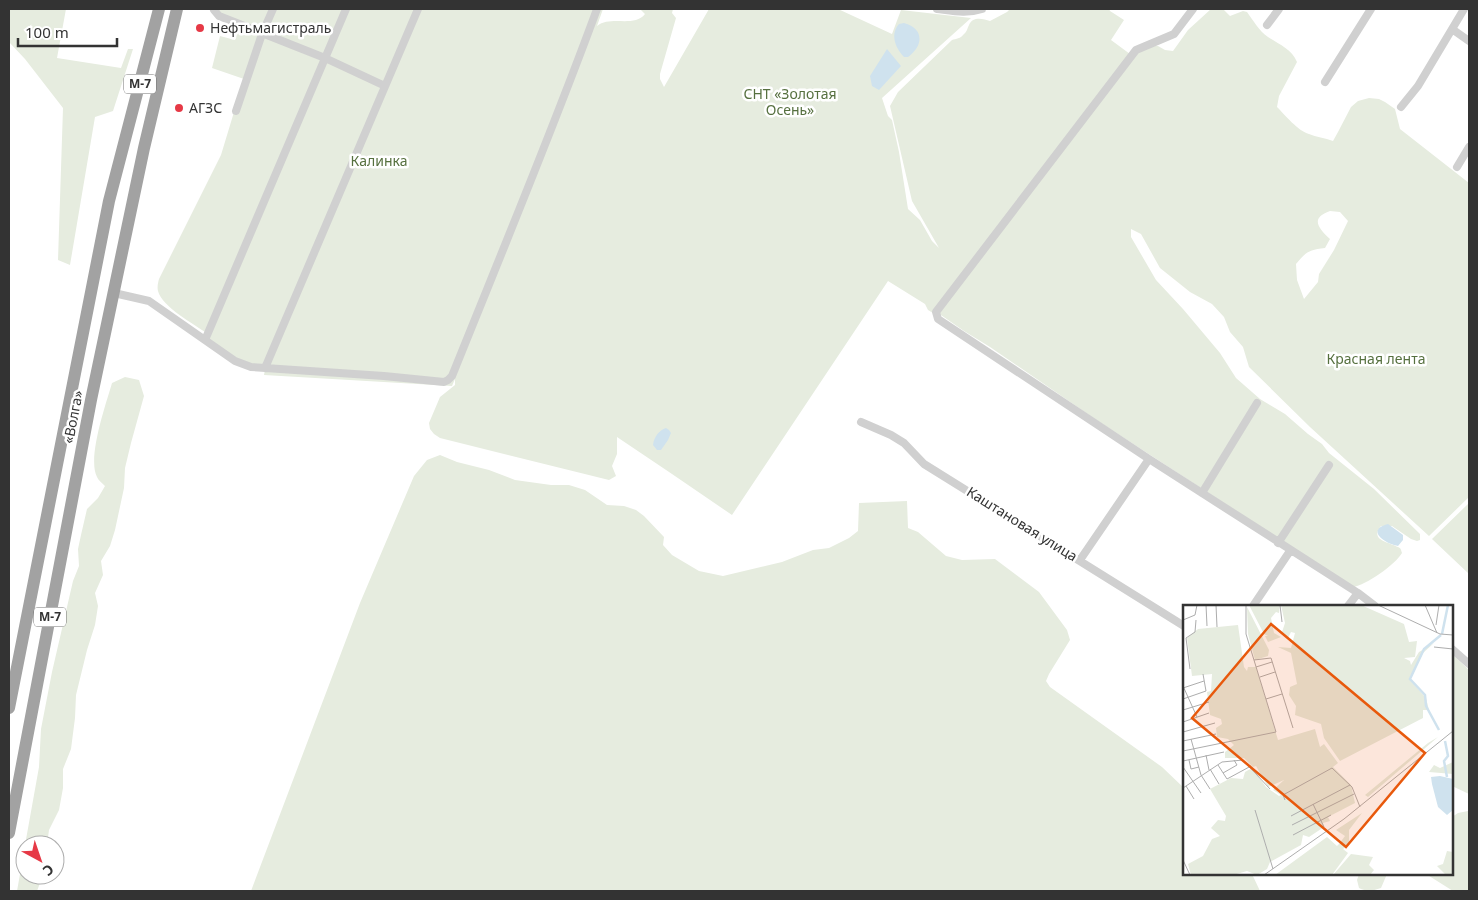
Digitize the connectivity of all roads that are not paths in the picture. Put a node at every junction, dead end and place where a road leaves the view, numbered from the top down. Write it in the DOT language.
graph roads {
  1 [pos="159,9"];
  2 [pos="177,9"];
  3 [pos="273,9"];
  4 [pos="346,9"];
  5 [pos="418,9"];
  6 [pos="597,9"];
  7 [pos="937,9"];
  8 [pos="982,9"];
  9 [pos="1193,9"];
  10 [pos="1279,9"];
  11 [pos="1371,9"];
  12 [pos="1464,9"];
  13 [pos="214,10"];
  14 [pos="1267,24"];
  15 [pos="1452,29"];
  16 [pos="262,34"];
  17 [pos="1469,41"];
  18 [pos="325,58"];
  19 [pos="1325,82"];
  20 [pos="385,86"];
  21 [pos="1401,107"];
  22 [pos="236,111"];
  23 [pos="1469,147"];
  24 [pos="1457,167"];
  25 [pos="114,293"];
  26 [pos="205,340"];
  27 [pos="265,368"];
  28 [pos="1257,403"];
  29 [pos="861,422"];
  30 [pos="1149,459"];
  31 [pos="1329,465"];
  32 [pos="1202,493"];
  33 [pos="1278,543"];
  34 [pos="1290,551"];
  35 [pos="1080,560"];
  36 [pos="1358,593"];
  37 [pos="1254,605"];
  38 [pos="1349,605"];
  39 [pos="1374,605"];
  40 [pos="1183,625"];
  41 [pos="1453,650"];
  42 [pos="1469,664"];
  43 [pos="9,708"];
  44 [pos="9,833"];
  1 -- 43 [label="highway, «Волга» / М-7"];
  2 -- 25 [label="highway, «Волга» / М-7"];
  3 -- 16 [label="street"];
  4 -- 18 [label="street"];
  5 -- 20 [label="street"];
  6 -- 27 [label="street"];
  7 -- 8 [label="street"];
  9 -- 30 [label="street"];
  10 -- 14 [label="street"];
  11 -- 19 [label="street"];
  12 -- 15 [label="street"];
  13 -- 16 [label="street"];
  15 -- 17 [label="street"];
  15 -- 21 [label="street"];
  16 -- 18 [label="street"];
  16 -- 22 [label="street"];
  18 -- 20 [label="street"];
  18 -- 26 [label="street"];
  20 -- 27 [label="street"];
  23 -- 24 [label="street"];
  25 -- 26 [label="street"];
  25 -- 44 [label="highway, «Волга» / М-7"];
  26 -- 27 [label="street"];
  28 -- 32 [label="street"];
  29 -- 35 [label="street, Каштановая улица"];
  30 -- 32 [label="street"];
  30 -- 35 [label="street"];
  31 -- 33 [label="street"];
  32 -- 33 [label="street"];
  33 -- 34 [label="street"];
  34 -- 36 [label="street"];
  34 -- 37 [label="street"];
  35 -- 40 [label="street, Каштановая улица"];
  36 -- 38 [label="street"];
  36 -- 39 [label="street"];
  41 -- 42 [label="street"];
}
